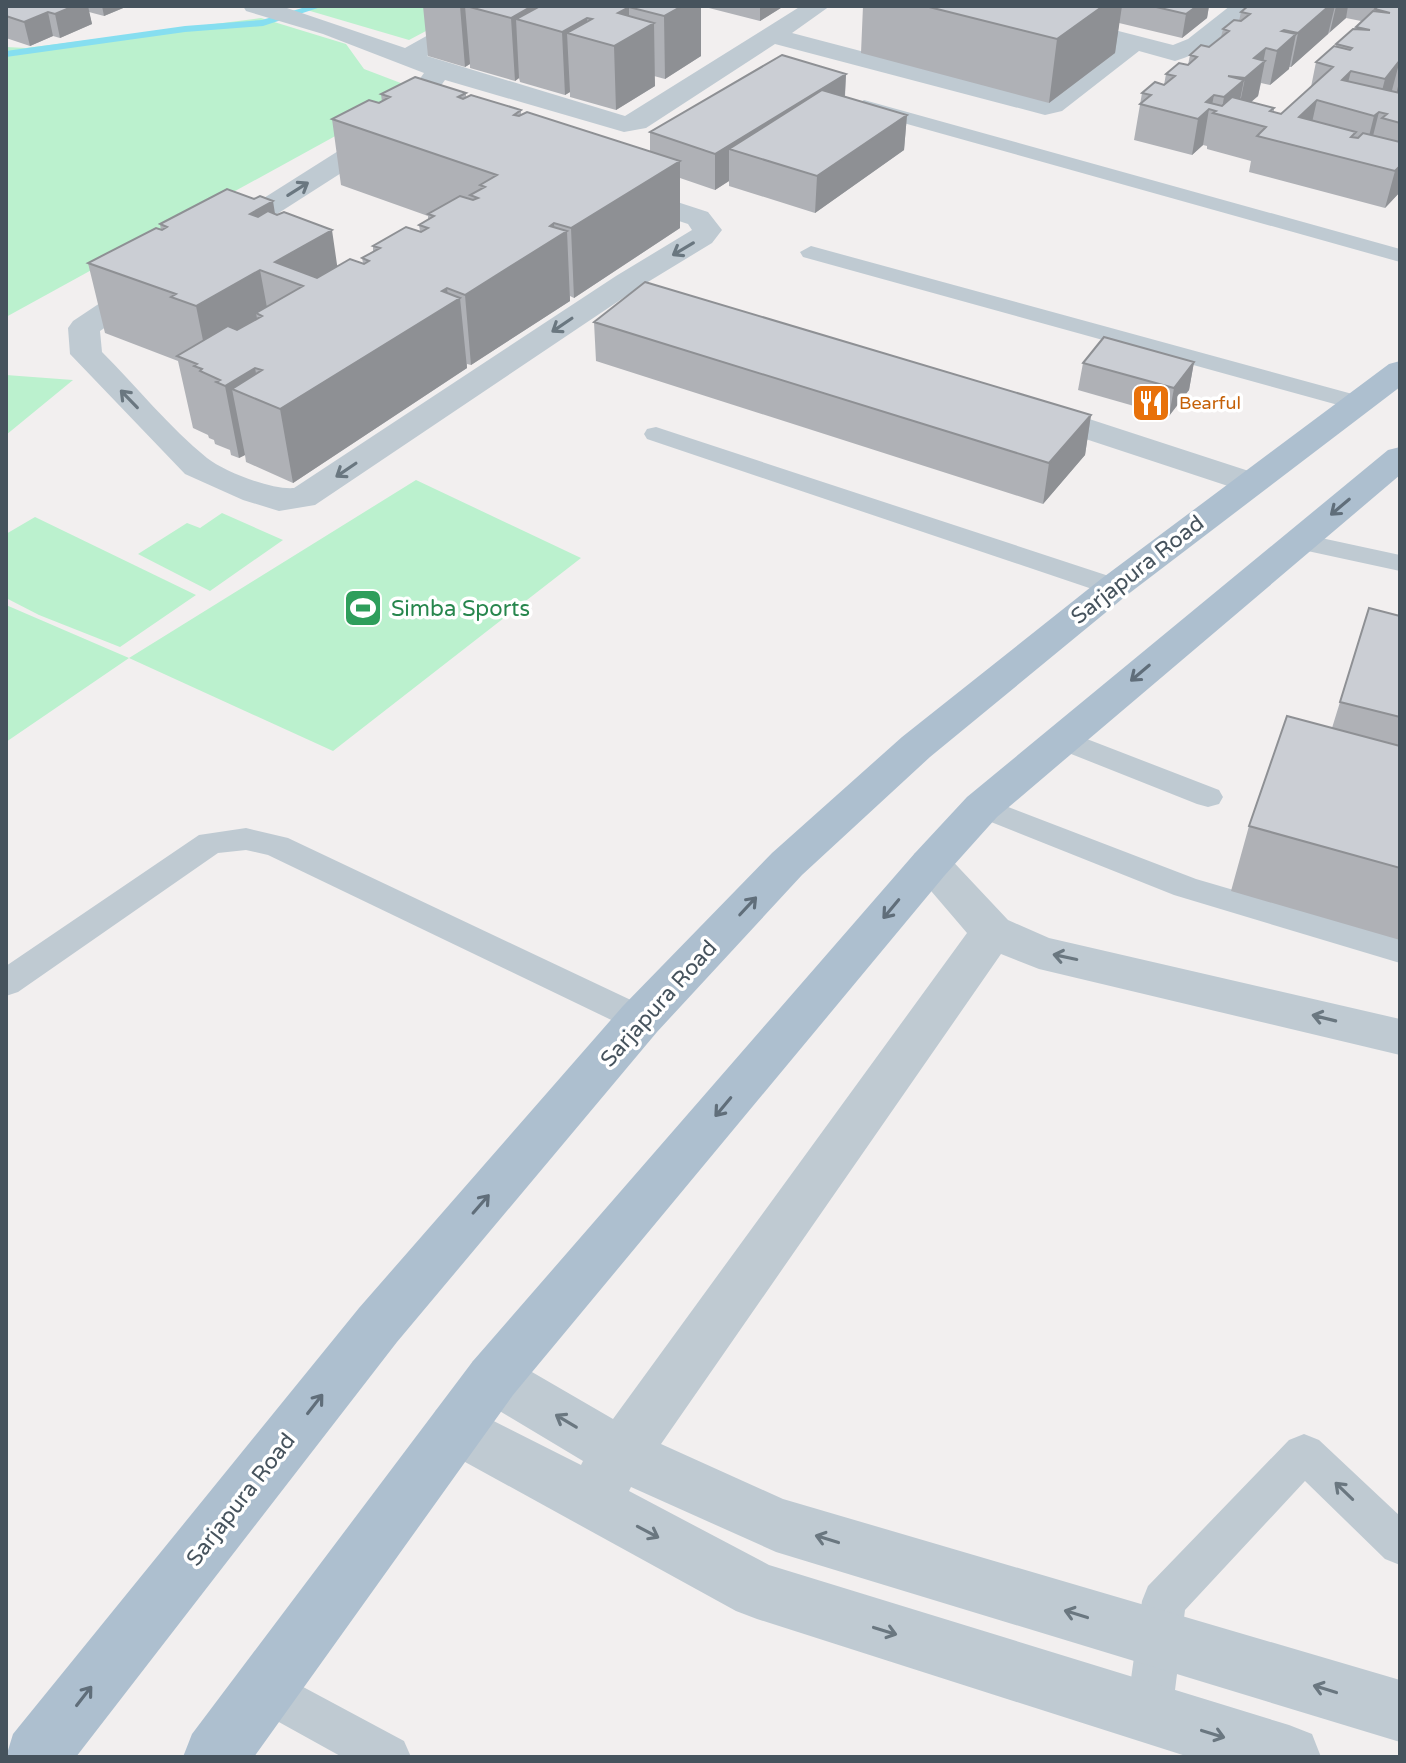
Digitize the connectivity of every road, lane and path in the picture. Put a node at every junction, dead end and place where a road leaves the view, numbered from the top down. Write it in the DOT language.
graph roads {
  1 [pos="498,6"];
  2 [pos="818,6"];
  3 [pos="993,6"];
  4 [pos="265,9"];
  5 [pos="1202,9"];
  6 [pos="1239,11"];
  7 [pos="773,36"];
  8 [pos="1136,42"];
  9 [pos="407,57"];
  10 [pos="439,70"];
  11 [pos="850,102"];
  12 [pos="592,183"];
  13 [pos="811,252"];
  14 [pos="1400,256"];
  15 [pos="627,282"];
  16 [pos="657,292"];
  17 [pos="1400,371"];
  18 [pos="1008,402"];
  19 [pos="1358,403"];
  20 [pos="656,434"];
  21 [pos="1400,457"];
  22 [pos="1249,482"];
  23 [pos="1298,541"];
  24 [pos="1400,563"];
  25 [pos="1114,587"];
  26 [pos="1061,739"];
  27 [pos="1208,797"];
  28 [pos="982,807"];
  29 [pos="930,864"];
  30 [pos="992,932"];
  31 [pos="1400,951"];
  32 [pos="6,983"];
  33 [pos="640,1019"];
  34 [pos="1400,1037"];
  35 [pos="493,1378"];
  36 [pos="456,1428"];
  37 [pos="605,1477"];
  38 [pos="1400,1545"];
  39 [pos="1160,1640"];
  40 [pos="264,1689"];
  41 [pos="1400,1711"];
  42 [pos="1149,1714"];
  43 [pos="36,1757"];
  44 [pos="215,1757"];
  45 [pos="388,1757"];
  46 [pos="1289,1757"];
  1 -- 9 [label="street"];
  2 -- 7 [label="street"];
  3 -- 8 [label="street"];
  4 -- 9 [label="street"];
  5 -- 6 [label="street"];
  6 -- 8 [label="street"];
  7 -- 8 [label="street"];
  7 -- 10 [label="street"];
  9 -- 10 [label="street"];
  15 -- 10 [label="street, one-way"];
  11 -- 14 [label="lane"];
  12 -- 15 [label="street, one-way"];
  13 -- 19 [label="lane"];
  15 -- 16 [label="street"];
  17 -- 19 [label="main road, Sarjapura Road"];
  18 -- 22 [label="street"];
  19 -- 22 [label="main road, Sarjapura Road"];
  20 -- 25 [label="lane"];
  21 -- 23 [label="main road, one-way"];
  22 -- 25 [label="main road, Sarjapura Road"];
  23 -- 24 [label="lane"];
  23 -- 26 [label="main road, one-way"];
  33 -- 25 [label="main road, Sarjapura Road, one-way"];
  26 -- 27 [label="lane"];
  26 -- 28 [label="main road"];
  28 -- 29 [label="main road"];
  28 -- 31 [label="lane"];
  29 -- 30 [label="street"];
  29 -- 35 [label="main road, one-way"];
  34 -- 30 [label="street, one-way"];
  30 -- 37 [label="street"];
  32 -- 33 [label="lane"];
  43 -- 33 [label="main road, Sarjapura Road, one-way"];
  35 -- 36 [label="main road"];
  37 -- 35 [label="street, one-way"];
  36 -- 37 [label="street"];
  36 -- 40 [label="main road"];
  39 -- 37 [label="street, one-way"];
  37 -- 42 [label="street, one-way"];
  38 -- 39 [label="lane, one-way"];
  41 -- 39 [label="street, one-way"];
  39 -- 42 [label="lane"];
  40 -- 44 [label="main road"];
  40 -- 45 [label="lane"];
  42 -- 46 [label="street, one-way"];
}
